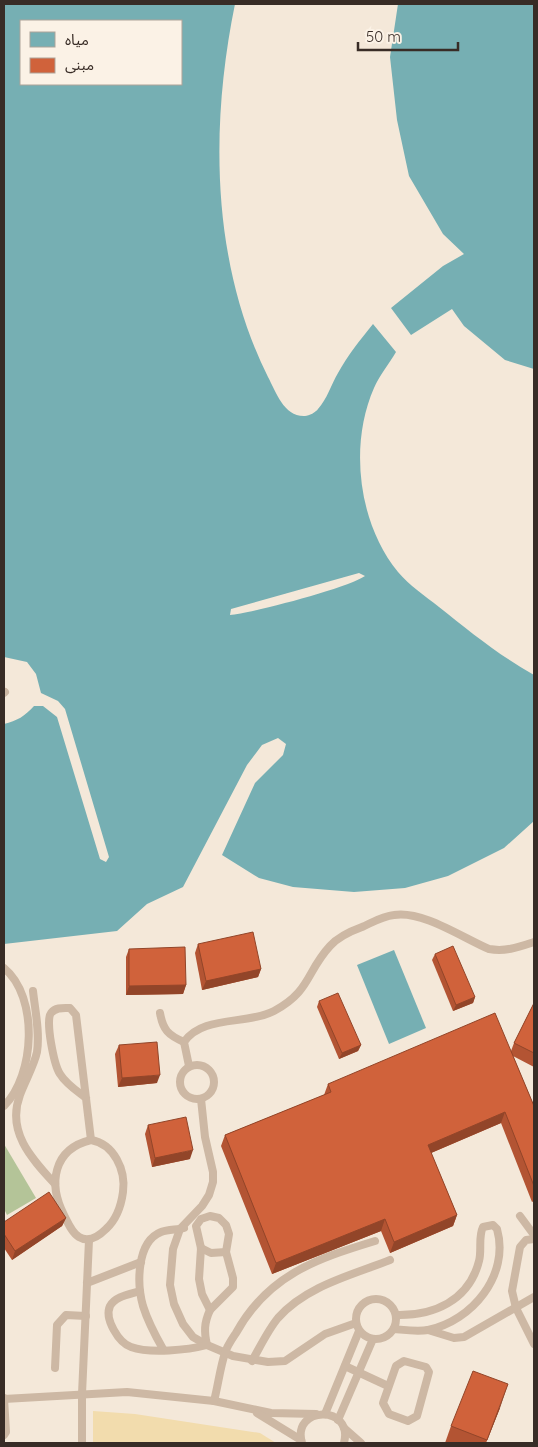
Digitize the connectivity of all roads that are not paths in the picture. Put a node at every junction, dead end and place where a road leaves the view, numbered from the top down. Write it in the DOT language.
graph roads {
  1 [pos="534,942"];
  2 [pos="4,968"];
  3 [pos="33,991"];
  4 [pos="35,1008"];
  5 [pos="25,1011"];
  6 [pos="160,1013"];
  7 [pos="184,1042"];
  8 [pos="189,1066"];
  9 [pos="86,1098"];
  10 [pos="201,1099"];
  11 [pos="10,1104"];
  12 [pos="91,1140"];
  13 [pos="55,1184"];
  14 [pos="520,1216"];
  15 [pos="196,1226"];
  16 [pos="180,1229"];
  17 [pos="534,1235"];
  18 [pos="534,1239"];
  19 [pos="89,1240"];
  20 [pos="375,1241"];
  21 [pos="201,1248"];
  22 [pos="226,1252"];
  23 [pos="390,1260"];
  24 [pos="141,1262"];
  25 [pos="87,1283"];
  26 [pos="140,1291"];
  27 [pos="534,1298"];
  28 [pos="516,1308"];
  29 [pos="210,1310"];
  30 [pos="396,1315"];
  31 [pos="86,1316"];
  32 [pos="356,1323"];
  33 [pos="394,1329"];
  34 [pos="428,1330"];
  35 [pos="359,1331"];
  36 [pos="532,1334"];
  37 [pos="373,1339"];
  38 [pos="534,1344"];
  39 [pos="207,1346"];
  40 [pos="163,1349"];
  41 [pos="225,1352"];
  42 [pos="252,1361"];
  43 [pos="345,1366"];
  44 [pos="55,1368"];
  45 [pos="358,1371"];
  46 [pos="388,1386"];
  47 [pos="82,1394"];
  48 [pos="4,1399"];
  49 [pos="214,1402"];
  50 [pos="251,1410"];
  51 [pos="316,1414"];
  52 [pos="325,1414"];
  53 [pos="338,1420"];
  54 [pos="344,1428"];
  55 [pos="4,1435"];
  56 [pos="302,1442"];
  57 [pos="82,1443"];
  58 [pos="344,1443"];
  59 [pos="361,1443"];
  1 -- 7 [label="lane"];
  2 -- 5 [label="lane"];
  3 -- 4 [label="lane"];
  4 -- 5 [label="lane"];
  4 -- 11 [label="lane"];
  5 -- 11 [label="lane"];
  6 -- 7 [label="lane"];
  7 -- 8 [label="lane"];
  8 -- 10 [label="lane"];
  8 -- 10 [label="lane"];
  9 -- 9 [label="lane"];
  9 -- 12 [label="lane"];
  10 -- 16 [label="lane"];
  11 -- 13 [label="lane"];
  12 -- 13 [label="lane"];
  12 -- 19 [label="lane"];
  13 -- 19 [label="lane"];
  14 -- 17 [label="lane"];
  15 -- 16 [label="lane"];
  15 -- 21 [label="lane"];
  15 -- 22 [label="lane"];
  16 -- 24 [label="lane"];
  16 -- 39 [label="lane"];
  18 -- 28 [label="lane"];
  19 -- 25 [label="lane"];
  20 -- 41 [label="lane"];
  21 -- 22 [label="lane"];
  21 -- 29 [label="lane"];
  22 -- 29 [label="lane"];
  23 -- 42 [label="lane"];
  24 -- 25 [label="lane"];
  24 -- 26 [label="lane"];
  25 -- 31 [label="lane"];
  26 -- 40 [label="lane"];
  26 -- 40 [label="lane"];
  27 -- 28 [label="lane"];
  28 -- 34 [label="lane"];
  28 -- 36 [label="lane"];
  29 -- 39 [label="lane"];
  30 -- 32 [label="lane"];
  30 -- 33 [label="lane"];
  30 -- 34 [label="lane"];
  31 -- 44 [label="lane"];
  31 -- 47 [label="lane"];
  32 -- 35 [label="lane"];
  32 -- 42 [label="lane"];
  33 -- 34 [label="lane"];
  33 -- 37 [label="lane"];
  35 -- 37 [label="lane"];
  35 -- 43 [label="lane"];
  36 -- 38 [label="lane"];
  37 -- 45 [label="lane"];
  39 -- 40 [label="lane"];
  39 -- 41 [label="lane"];
  41 -- 42 [label="lane"];
  41 -- 49 [label="lane"];
  43 -- 45 [label="lane"];
  43 -- 52 [label="lane"];
  45 -- 46 [label="lane"];
  45 -- 53 [label="lane"];
  46 -- 46 [label="lane"];
  47 -- 48 [label="lane"];
  47 -- 49 [label="lane"];
  47 -- 57 [label="lane"];
  48 -- 55 [label="lane"];
  49 -- 50 [label="lane"];
  50 -- 51 [label="lane"];
  50 -- 56 [label="lane"];
  51 -- 52 [label="lane"];
  51 -- 56 [label="lane"];
  52 -- 53 [label="lane"];
  53 -- 54 [label="lane"];
  54 -- 58 [label="lane"];
  54 -- 59 [label="lane"];
}
